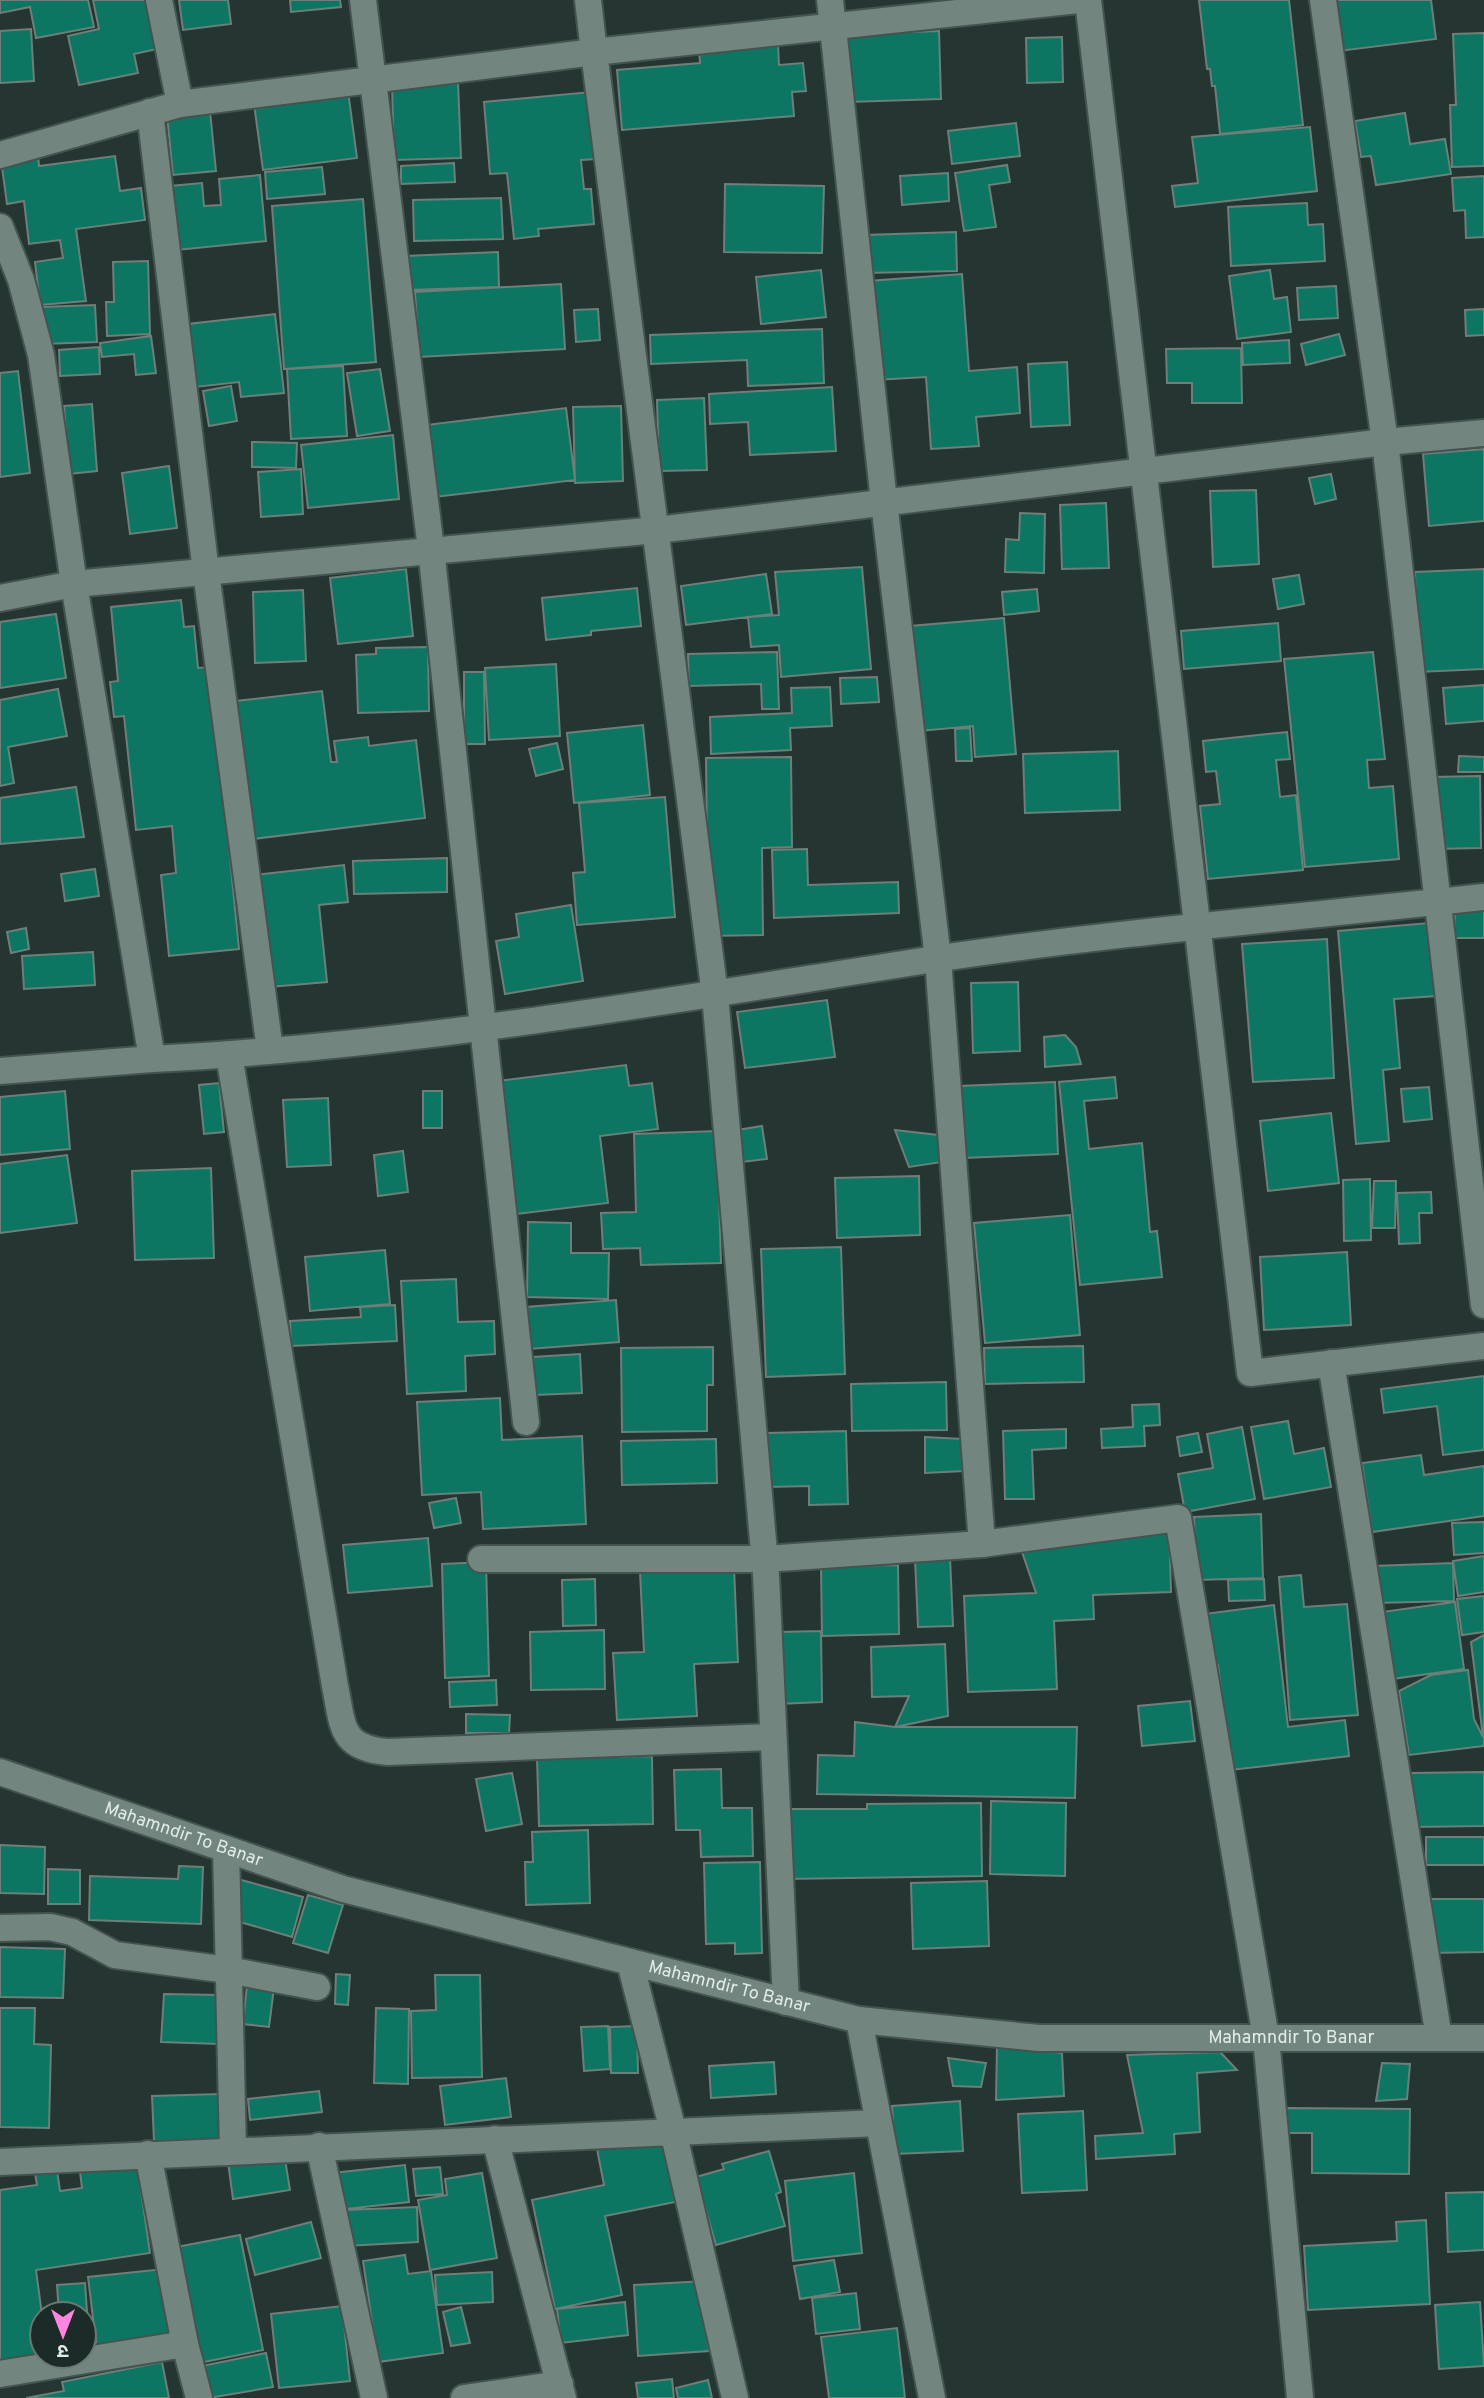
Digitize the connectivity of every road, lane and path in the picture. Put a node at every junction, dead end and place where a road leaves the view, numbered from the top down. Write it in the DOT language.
graph roads {
  1 [pos="159,0"];
  2 [pos="363,0"];
  3 [pos="588,0"];
  4 [pos="830,0"];
  5 [pos="1078,0"];
  6 [pos="1088,0"];
  7 [pos="1323,0"];
  8 [pos="833,28"];
  9 [pos="593,52"];
  10 [pos="373,81"];
  11 [pos="180,104"];
  12 [pos="150,112"];
  13 [pos="0,155"];
  14 [pos="0,227"];
  15 [pos="1484,433"];
  16 [pos="1385,442"];
  17 [pos="1143,470"];
  18 [pos="884,502"];
  19 [pos="657,530"];
  20 [pos="431,550"];
  21 [pos="206,572"];
  22 [pos="74,584"];
  23 [pos="0,598"];
  24 [pos="1484,897"];
  25 [pos="1438,902"];
  26 [pos="1197,928"];
  27 [pos="938,959"];
  28 [pos="715,995"];
  29 [pos="484,1027"];
  30 [pos="270,1050"];
  31 [pos="229,1055"];
  32 [pos="152,1059"];
  33 [pos="0,1071"];
  34 [pos="1484,1305"];
  35 [pos="1484,1346"];
  36 [pos="1331,1363"];
  37 [pos="526,1422"];
  38 [pos="982,1544"];
  39 [pos="481,1559"];
  40 [pos="765,1559"];
  41 [pos="772,1737"];
  42 [pos="0,1772"];
  43 [pos="226,1849"];
  44 [pos="0,1928"];
  45 [pos="630,1962"];
  46 [pos="228,1970"];
  47 [pos="317,1987"];
  48 [pos="786,2002"];
  49 [pos="859,2020"];
  50 [pos="1266,2038"];
  51 [pos="1439,2038"];
  52 [pos="1484,2038"];
  53 [pos="878,2123"];
  54 [pos="673,2131"];
  55 [pos="495,2139"];
  56 [pos="319,2146"];
  57 [pos="233,2151"];
  58 [pos="148,2154"];
  59 [pos="0,2161"];
  60 [pos="185,2344"];
  61 [pos="0,2374"];
  62 [pos="561,2391"];
  63 [pos="198,2398"];
  64 [pos="374,2398"];
  65 [pos="464,2398"];
  66 [pos="735,2398"];
  67 [pos="932,2398"];
  68 [pos="1300,2398"];
  1 -- 11 [label="street"];
  2 -- 10 [label="street"];
  3 -- 9 [label="street"];
  4 -- 8 [label="street"];
  5 -- 8 [label="street"];
  6 -- 17 [label="street"];
  7 -- 16 [label="street"];
  8 -- 9 [label="street"];
  8 -- 18 [label="street"];
  9 -- 10 [label="street"];
  9 -- 19 [label="street"];
  10 -- 11 [label="street"];
  10 -- 20 [label="street"];
  11 -- 12 [label="street"];
  12 -- 13 [label="street"];
  12 -- 21 [label="street"];
  14 -- 22 [label="street"];
  15 -- 16 [label="street"];
  16 -- 17 [label="street"];
  16 -- 25 [label="street"];
  17 -- 18 [label="street"];
  17 -- 26 [label="street"];
  18 -- 19 [label="street"];
  18 -- 27 [label="street"];
  19 -- 20 [label="street"];
  19 -- 28 [label="street"];
  20 -- 21 [label="street"];
  20 -- 29 [label="street"];
  21 -- 22 [label="street"];
  21 -- 30 [label="street"];
  22 -- 23 [label="street"];
  22 -- 32 [label="street"];
  24 -- 25 [label="street"];
  25 -- 26 [label="street"];
  25 -- 34 [label="street"];
  26 -- 27 [label="street"];
  26 -- 36 [label="street"];
  27 -- 28 [label="street"];
  27 -- 38 [label="street"];
  28 -- 29 [label="street"];
  28 -- 40 [label="street"];
  29 -- 30 [label="street"];
  29 -- 37 [label="street"];
  30 -- 31 [label="street"];
  31 -- 32 [label="street"];
  31 -- 41 [label="street"];
  32 -- 33 [label="street"];
  35 -- 36 [label="street"];
  36 -- 51 [label="street"];
  38 -- 40 [label="street"];
  38 -- 50 [label="street"];
  39 -- 40 [label="street"];
  40 -- 41 [label="street"];
  41 -- 48 [label="street"];
  42 -- 43 [label="street, Mahamndir To Banar"];
  43 -- 45 [label="street, Mahamndir To Banar"];
  43 -- 46 [label="street"];
  44 -- 46 [label="street"];
  45 -- 48 [label="street, Mahamndir To Banar"];
  45 -- 54 [label="street"];
  46 -- 47 [label="street"];
  46 -- 57 [label="street"];
  48 -- 49 [label="street, Mahamndir To Banar"];
  49 -- 50 [label="street, Mahamndir To Banar"];
  49 -- 53 [label="street"];
  50 -- 51 [label="street, Mahamndir To Banar"];
  50 -- 68 [label="street"];
  51 -- 52 [label="street, Mahamndir To Banar"];
  53 -- 54 [label="street"];
  53 -- 67 [label="street"];
  54 -- 55 [label="street"];
  54 -- 66 [label="street"];
  55 -- 56 [label="street"];
  55 -- 62 [label="street"];
  56 -- 57 [label="street"];
  56 -- 64 [label="street"];
  57 -- 58 [label="street"];
  58 -- 59 [label="street"];
  58 -- 60 [label="street"];
  60 -- 61 [label="street"];
  60 -- 63 [label="street"];
  62 -- 65 [label="street"];
}
